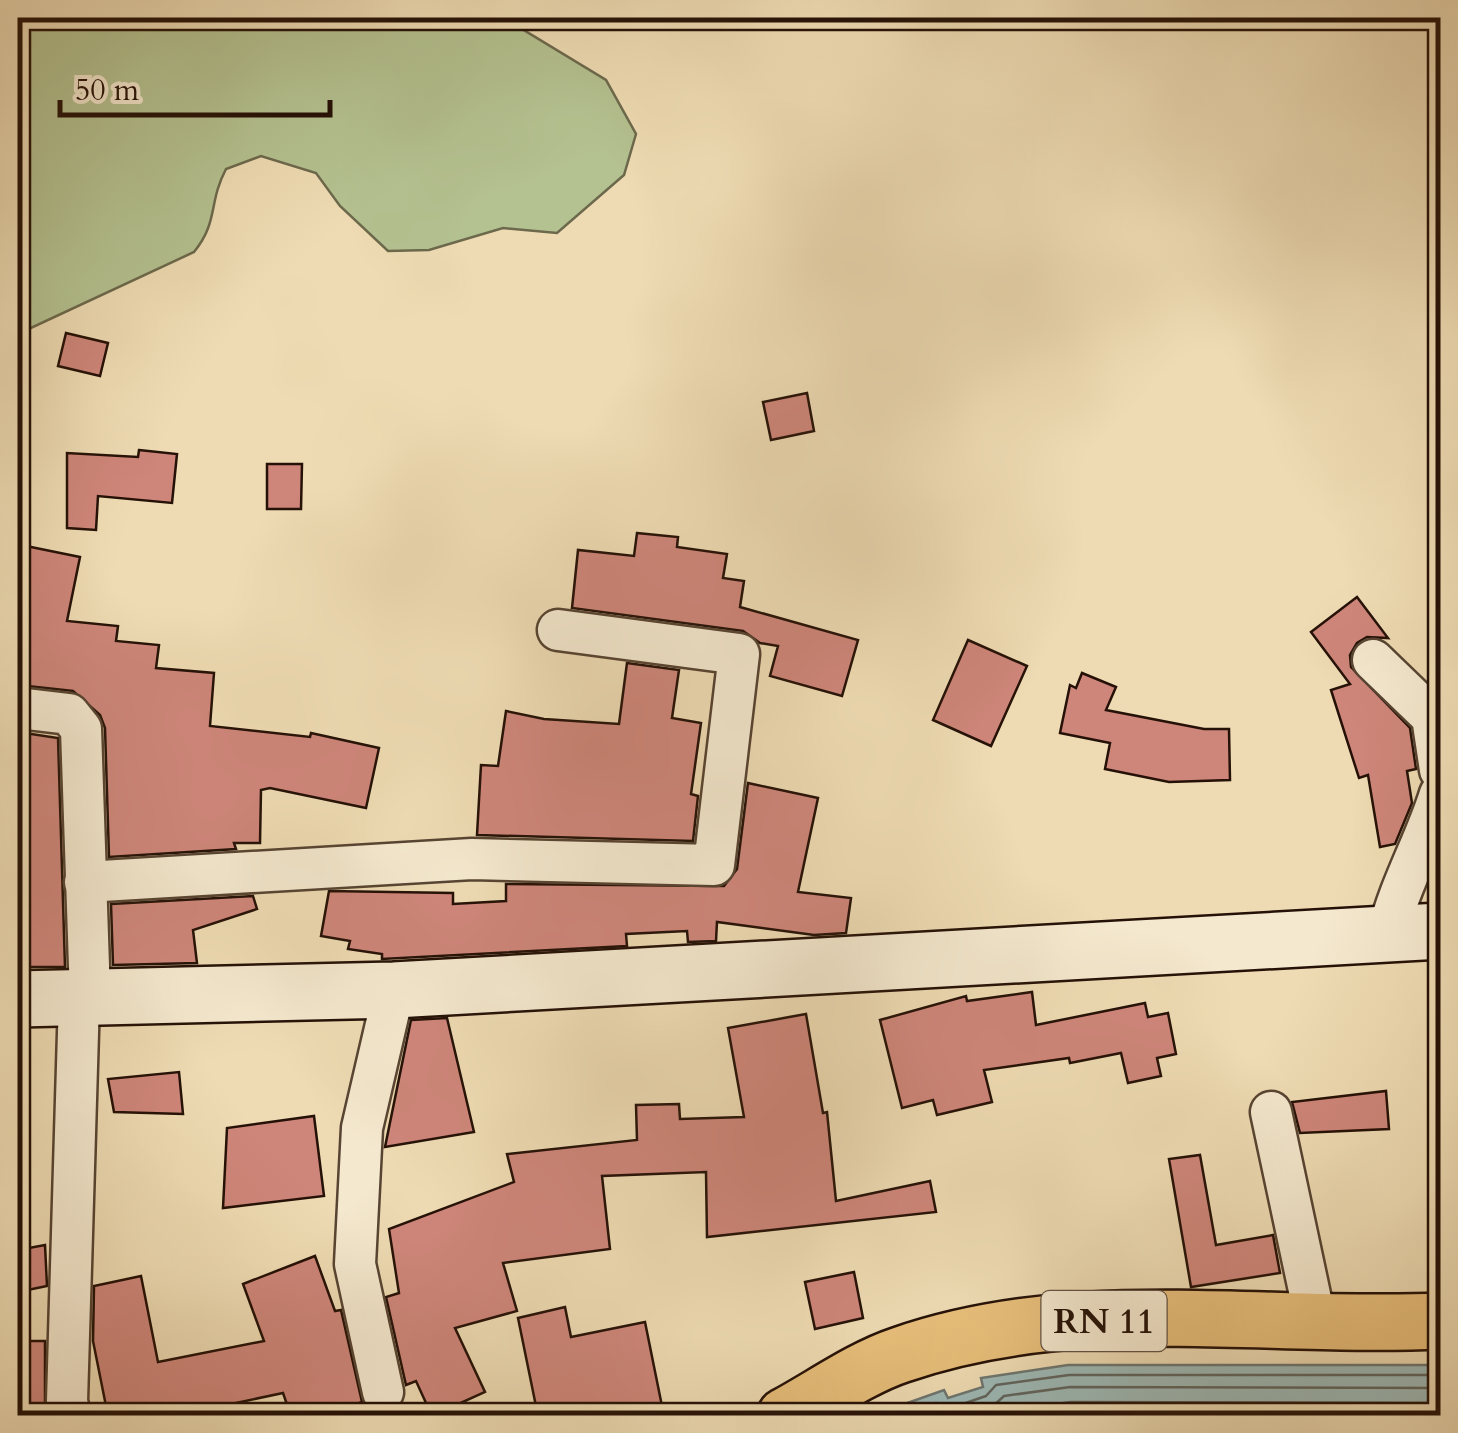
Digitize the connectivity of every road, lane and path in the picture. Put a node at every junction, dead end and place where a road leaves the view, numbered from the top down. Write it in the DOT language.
graph roads {
  1 [pos="558,630"];
  2 [pos="1373,660"];
  3 [pos="18,708"];
  4 [pos="1440,770"];
  5 [pos="1440,794"];
  6 [pos="84,882"];
  7 [pos="1414,932"];
  8 [pos="394,990"];
  9 [pos="84,997"];
  10 [pos="18,999"];
  11 [pos="1272,1112"];
  12 [pos="1440,1321"];
  13 [pos="1316,1324"];
  14 [pos="383,1392"];
  15 [pos="70,1416"];
  16 [pos="785,1416"];
  1 -- 6 [label="street"];
  2 -- 4 [label="street"];
  3 -- 6 [label="street"];
  5 -- 7 [label="street"];
  6 -- 9 [label="street"];
  7 -- 8 [label="main road"];
  8 -- 9 [label="main road"];
  8 -- 14 [label="street"];
  9 -- 10 [label="main road"];
  9 -- 15 [label="street"];
  11 -- 13 [label="street"];
  12 -- 13 [label="main road, RN 11"];
  13 -- 16 [label="main road, RN 11"];
}
